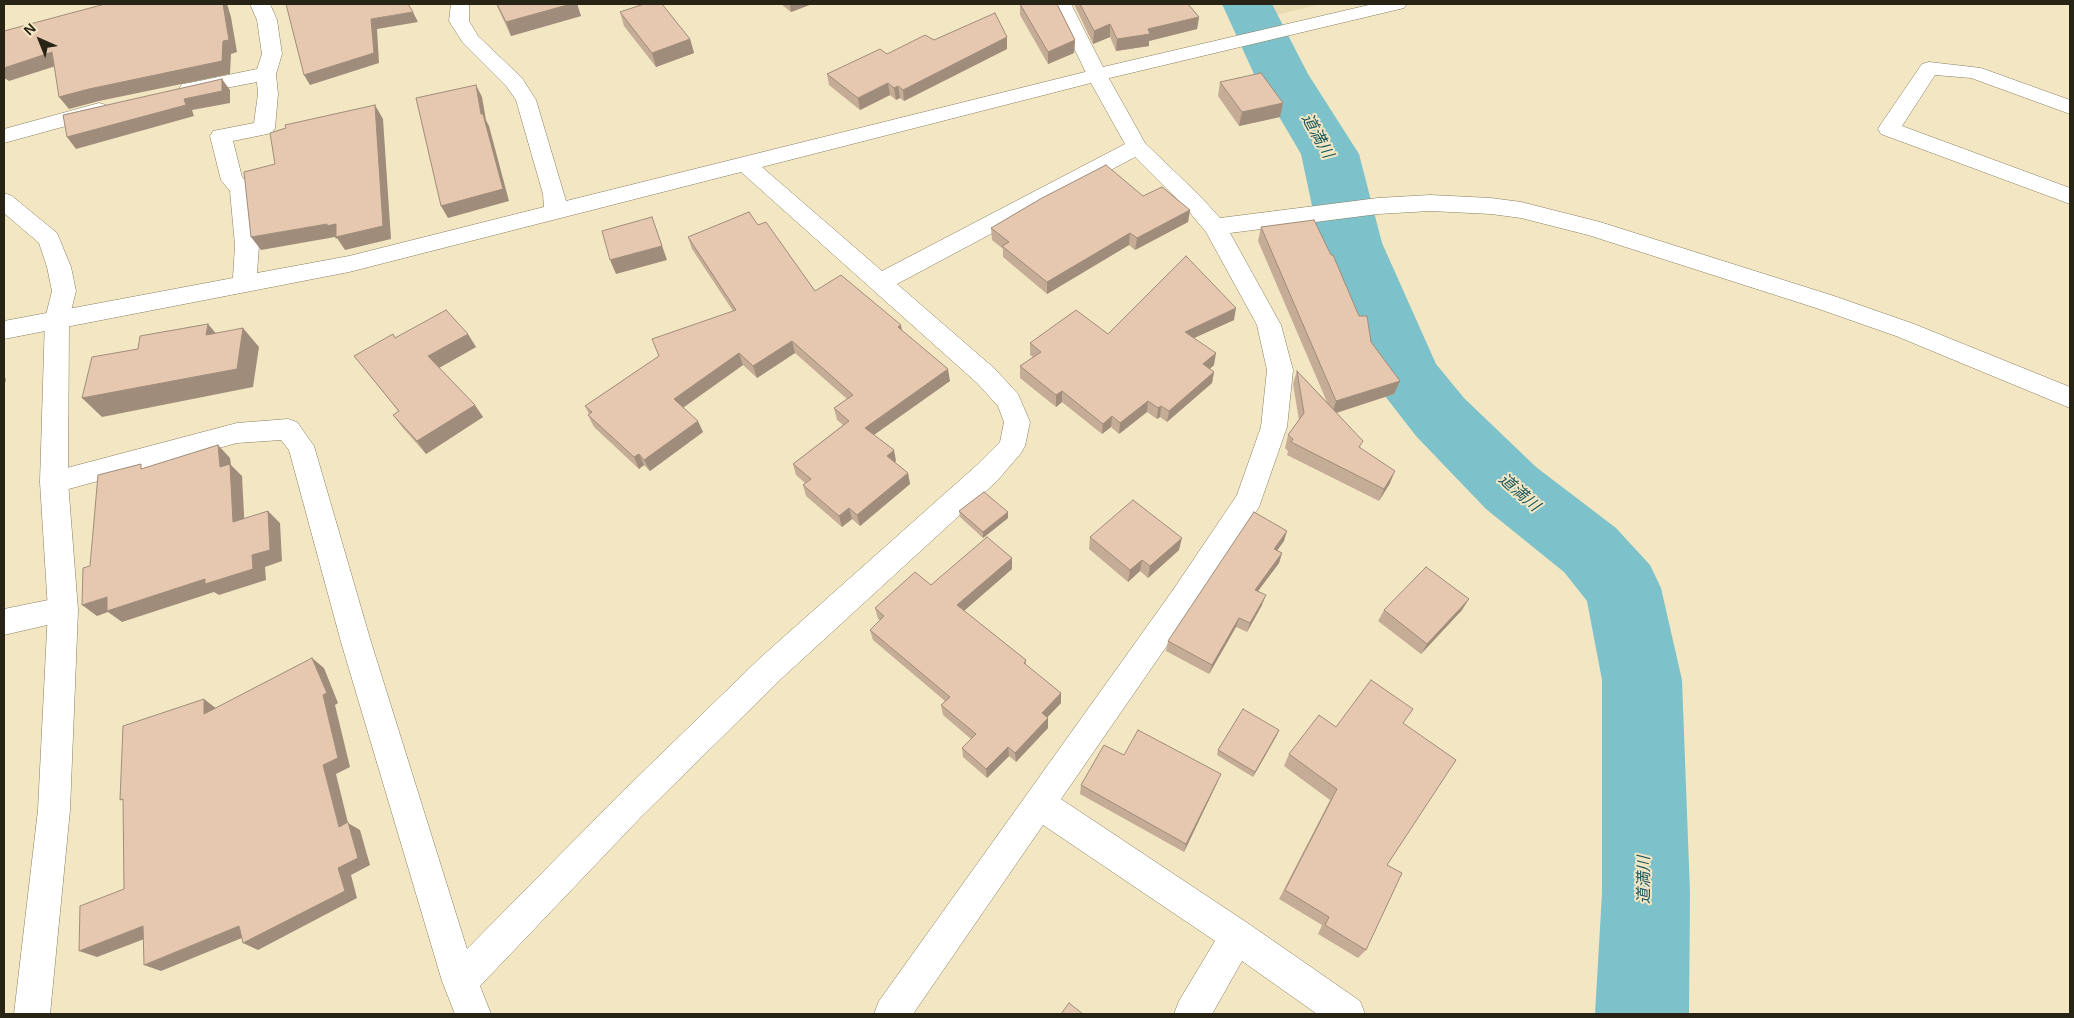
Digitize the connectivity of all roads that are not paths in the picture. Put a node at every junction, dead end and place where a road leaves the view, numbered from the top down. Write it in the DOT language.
graph roads {
  1 [pos="260,4"];
  2 [pos="460,4"];
  3 [pos="1062,4"];
  4 [pos="1396,4"];
  5 [pos="266,74"];
  6 [pos="1097,76"];
  7 [pos="169,93"];
  8 [pos="116,106"];
  9 [pos="2070,107"];
  10 [pos="4,136"];
  11 [pos="1137,147"];
  12 [pos="746,165"];
  13 [pos="2070,196"];
  14 [pos="4,201"];
  15 [pos="556,212"];
  16 [pos="1215,227"];
  17 [pos="879,283"];
  18 [pos="244,284"];
  19 [pos="57,319"];
  20 [pos="4,330"];
  21 [pos="2070,398"];
  22 [pos="54,482"];
  23 [pos="63,610"];
  24 [pos="4,622"];
  25 [pos="1040,804"];
  26 [pos="1237,936"];
  27 [pos="460,981"];
  28 [pos="32,1014"];
  29 [pos="473,1014"];
  30 [pos="892,1014"];
  31 [pos="1192,1014"];
  32 [pos="1347,1014"];
  1 -- 5 [label="street"];
  2 -- 15 [label="street"];
  3 -- 6 [label="street"];
  4 -- 6 [label="street"];
  5 -- 7 [label="street"];
  5 -- 18 [label="street"];
  6 -- 11 [label="street"];
  6 -- 12 [label="street"];
  8 -- 10 [label="street"];
  9 -- 13 [label="street"];
  11 -- 16 [label="street"];
  11 -- 17 [label="street"];
  12 -- 15 [label="street"];
  12 -- 17 [label="street"];
  14 -- 19 [label="street"];
  15 -- 18 [label="street"];
  16 -- 21 [label="street"];
  16 -- 25 [label="street"];
  17 -- 27 [label="street"];
  18 -- 19 [label="street"];
  19 -- 20 [label="street"];
  19 -- 22 [label="street"];
  22 -- 23 [label="street"];
  22 -- 27 [label="street"];
  23 -- 24 [label="street"];
  23 -- 28 [label="street"];
  25 -- 26 [label="street"];
  25 -- 30 [label="street"];
  26 -- 31 [label="street"];
  26 -- 32 [label="street"];
  27 -- 29 [label="street"];
}
